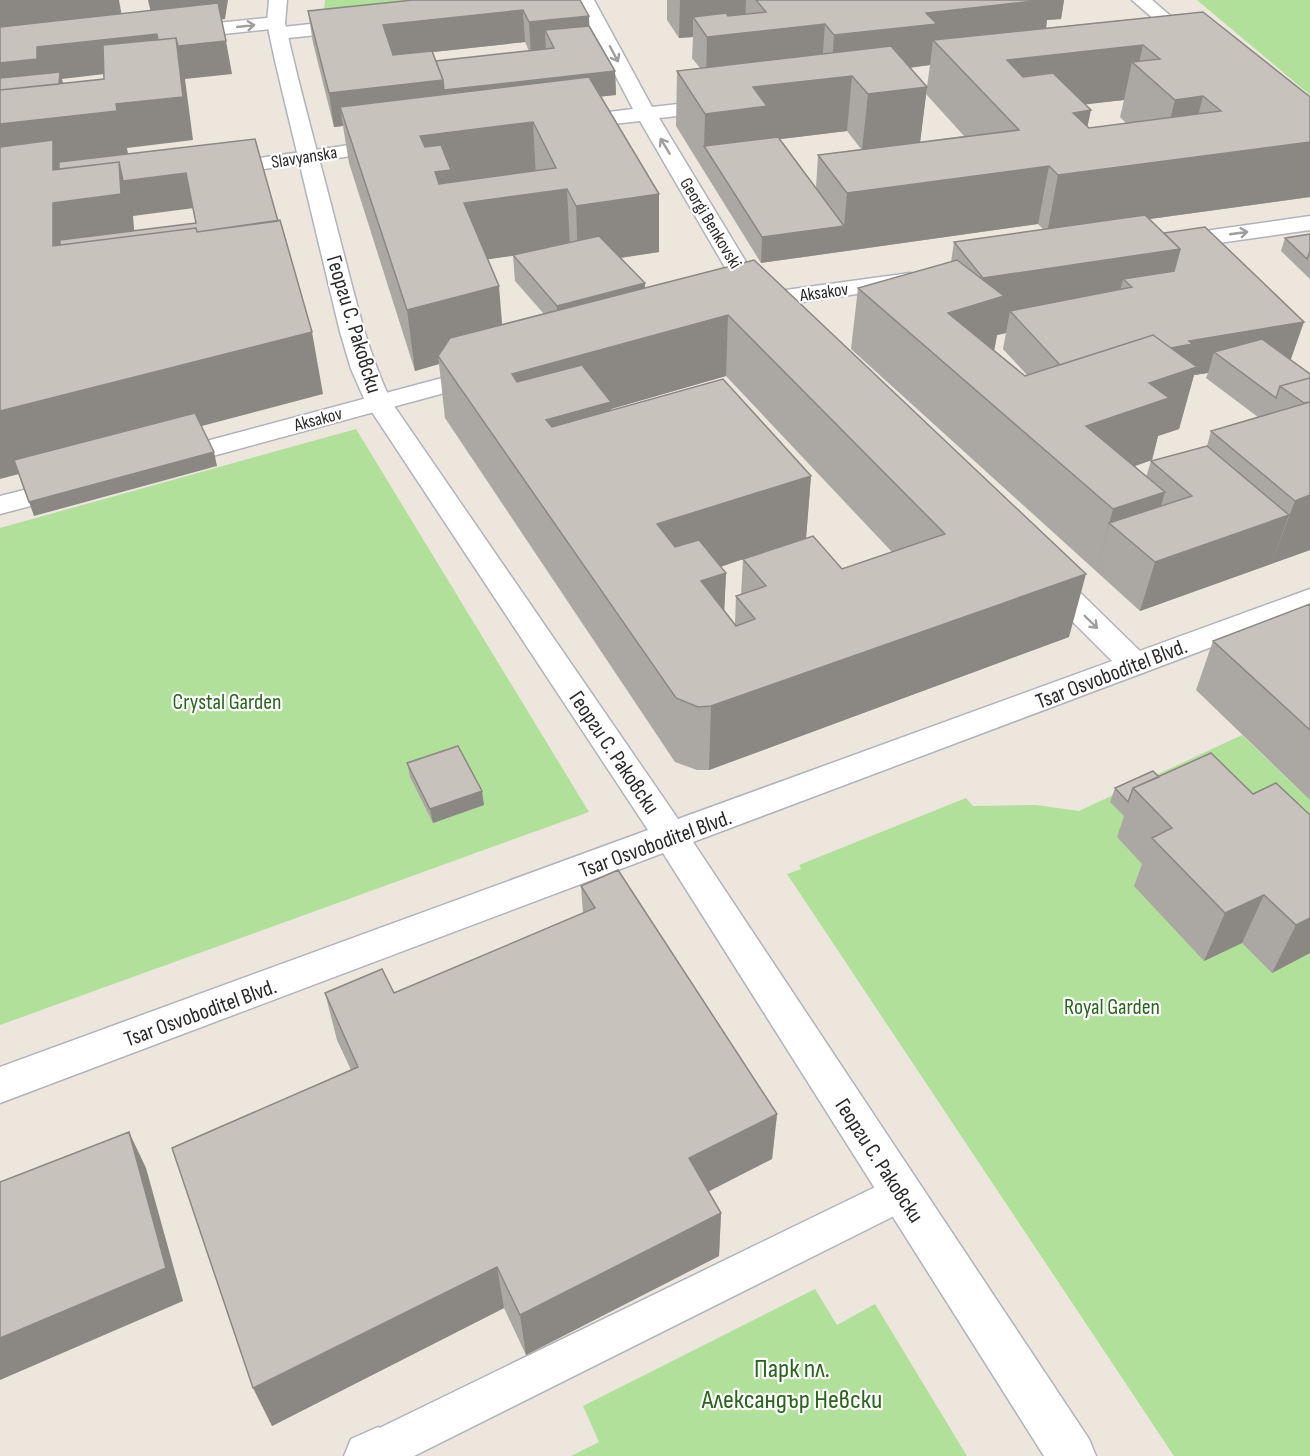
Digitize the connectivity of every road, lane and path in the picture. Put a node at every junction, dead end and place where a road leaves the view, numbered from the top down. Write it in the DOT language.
graph roads {
  1 [pos="278,0"];
  2 [pos="608,0"];
  3 [pos="1141,0"];
  4 [pos="586,2"];
  5 [pos="564,5"];
  6 [pos="377,23"];
  7 [pos="277,28"];
  8 [pos="163,35"];
  9 [pos="1180,54"];
  10 [pos="741,102"];
  11 [pos="646,114"];
  12 [pos="543,126"];
  13 [pos="416,142"];
  14 [pos="308,156"];
  15 [pos="195,172"];
  16 [pos="1310,223"];
  17 [pos="1144,246"];
  18 [pos="931,277"];
  19 [pos="765,300"];
  20 [pos="732,309"];
  21 [pos="791,325"];
  22 [pos="506,369"];
  23 [pos="379,403"];
  24 [pos="209,450"];
  25 [pos="28,498"];
  26 [pos="0,506"];
  27 [pos="1029,560"];
  28 [pos="1310,599"];
  29 [pos="1134,664"];
  30 [pos="671,837"];
  31 [pos="0,1085"];
  32 [pos="900,1193"];
  33 [pos="373,1454"];
  34 [pos="1072,1456"];
  1 -- 7 [label="street, Георги С. Раковски"];
  2 -- 4 [label="street"];
  3 -- 9 [label="street"];
  4 -- 5 [label="street"];
  4 -- 11 [label="street, Georgi Benkovski, one-way"];
  6 -- 7 [label="street"];
  8 -- 7 [label="street, one-way"];
  7 -- 14 [label="street, Георги С. Раковски"];
  10 -- 11 [label="street"];
  11 -- 12 [label="street"];
  19 -- 11 [label="street, Georgi Benkovski, one-way"];
  13 -- 14 [label="street, Slavyanska"];
  14 -- 15 [label="street, Slavyanska"];
  14 -- 23 [label="street, Георги С. Раковски"];
  17 -- 16 [label="street, one-way"];
  18 -- 19 [label="street, Aksakov"];
  19 -- 20 [label="street, Aksakov"];
  19 -- 21 [label="street, Georgi Benkovski"];
  22 -- 23 [label="street, Aksakov"];
  23 -- 24 [label="street, Aksakov"];
  23 -- 30 [label="street, Георги С. Раковски"];
  25 -- 26 [label="street"];
  27 -- 29 [label="street, one-way"];
  28 -- 29 [label="street, Tsar Osvoboditel Blvd."];
  29 -- 30 [label="street, Tsar Osvoboditel Blvd."];
  30 -- 31 [label="street, Tsar Osvoboditel Blvd."];
  30 -- 32 [label="street, Георги С. Раковски"];
  32 -- 33 [label="lane"];
  32 -- 34 [label="street, Георги С. Раковски"];
}
